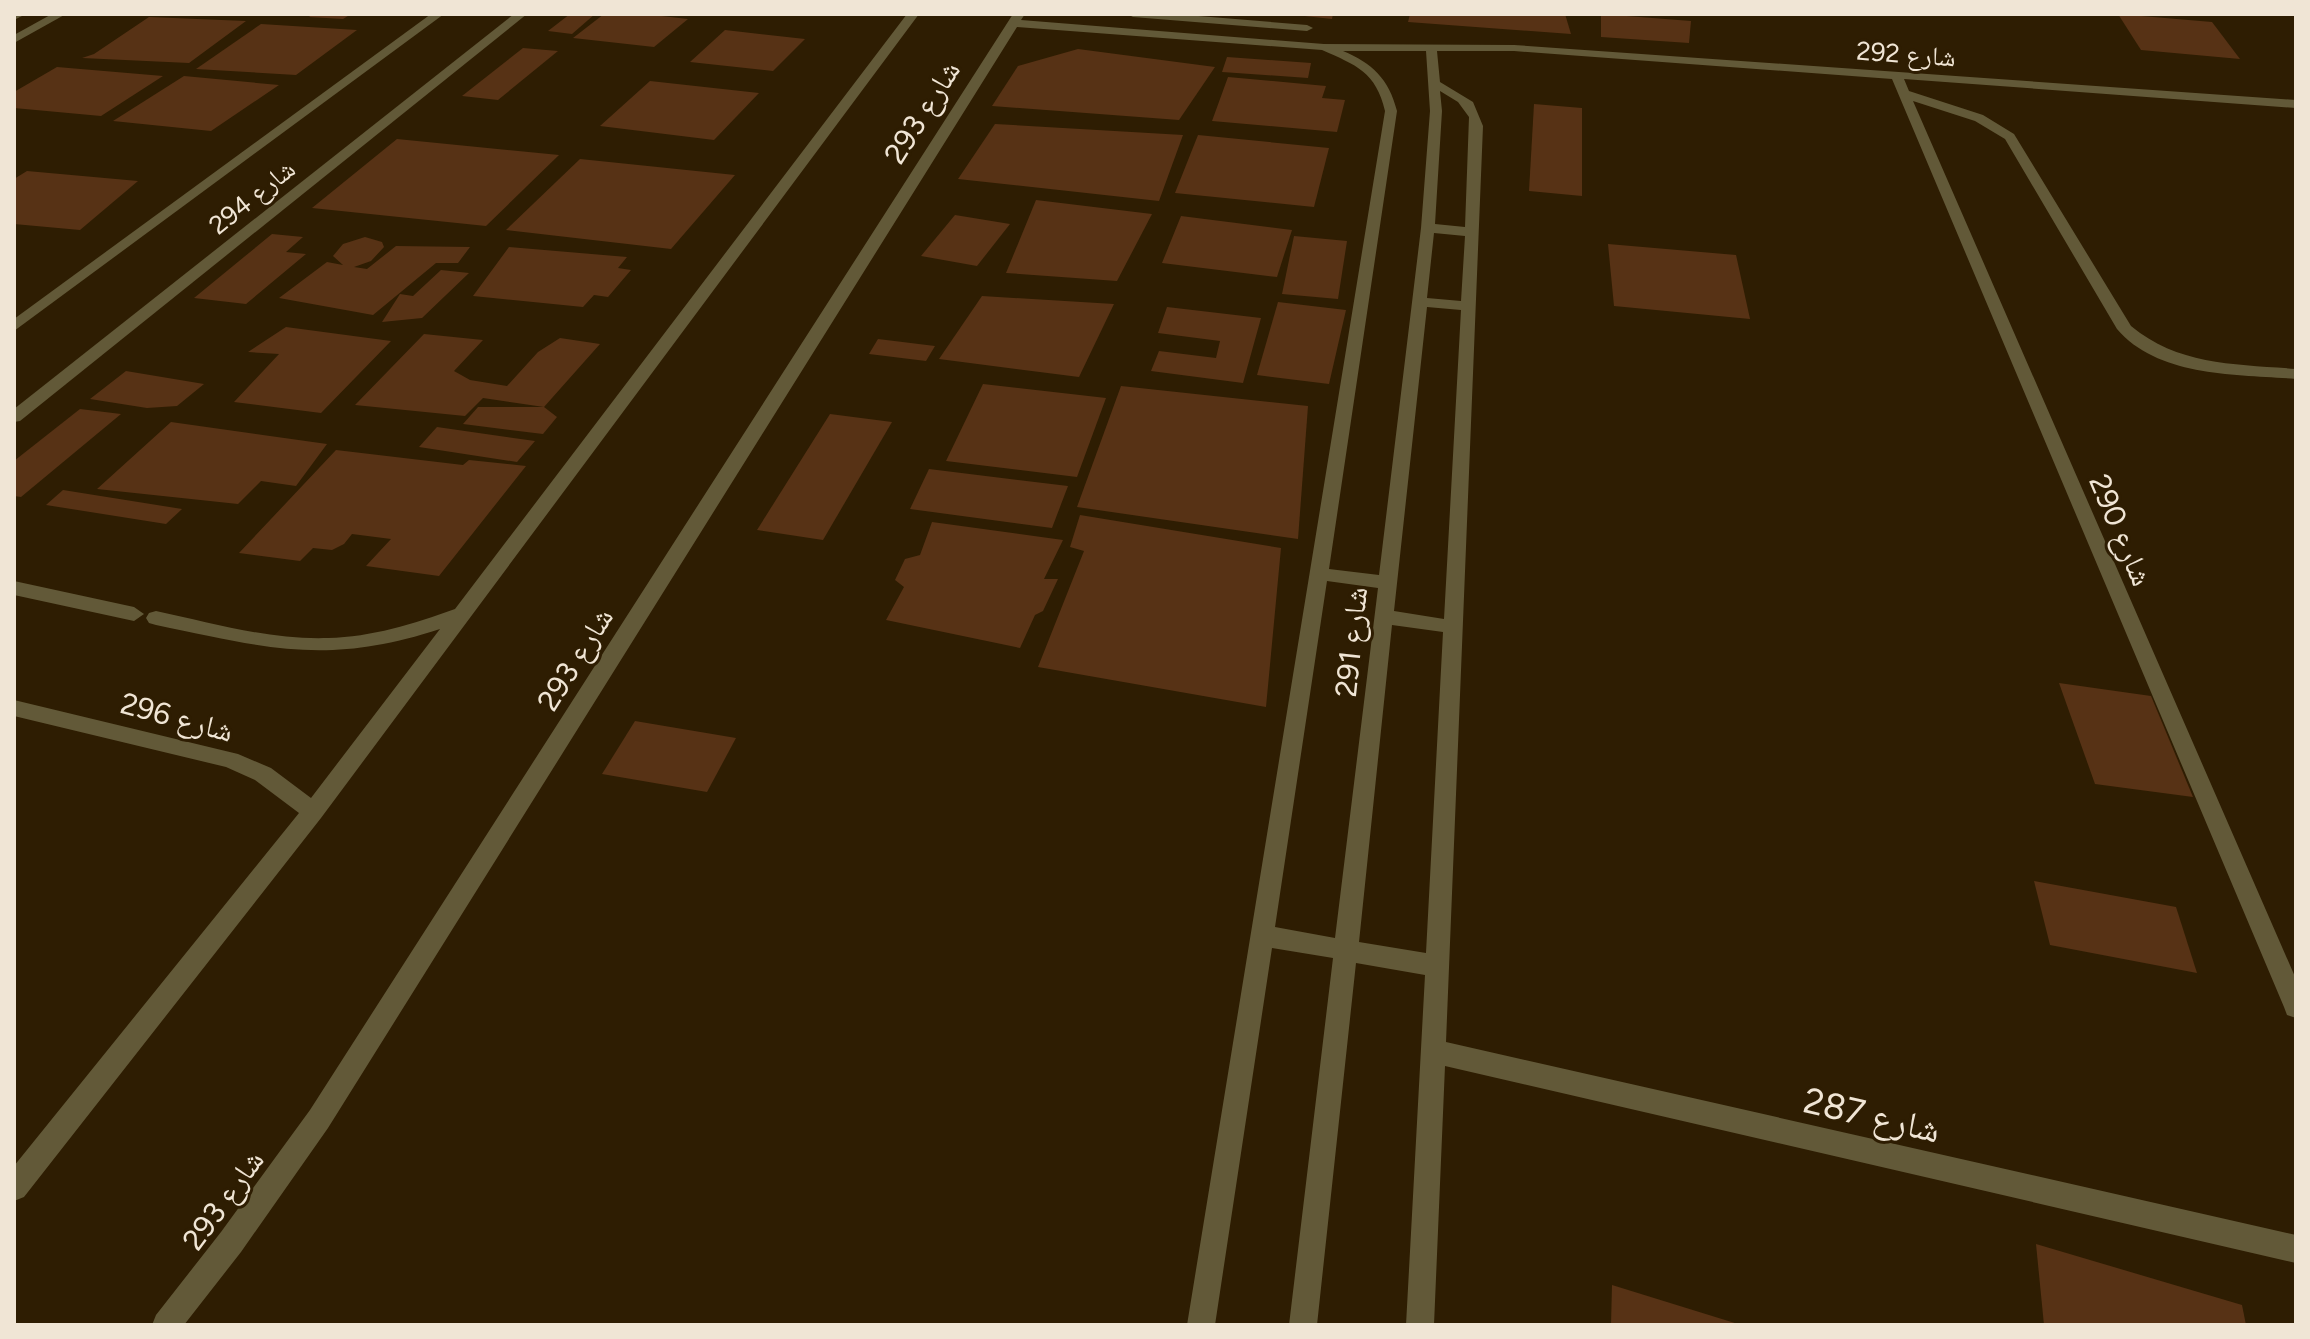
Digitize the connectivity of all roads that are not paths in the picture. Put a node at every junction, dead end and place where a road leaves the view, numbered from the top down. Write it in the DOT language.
graph roads {
  1 [pos="20,14"];
  2 [pos="60,14"];
  3 [pos="438,14"];
  4 [pos="521,14"];
  5 [pos="913,14"];
  6 [pos="1133,14"];
  7 [pos="14,17"];
  8 [pos="1016,18"];
  9 [pos="1307,28"];
  10 [pos="14,40"];
  11 [pos="1324,47"];
  12 [pos="1431,48"];
  13 [pos="1896,75"];
  14 [pos="1435,84"];
  15 [pos="1905,94"];
  16 [pos="2296,104"];
  17 [pos="1428,228"];
  18 [pos="1472,232"];
  19 [pos="1420,302"];
  20 [pos="1468,306"];
  21 [pos="14,326"];
  22 [pos="2296,374"];
  23 [pos="14,417"];
  24 [pos="1320,574"];
  25 [pos="1388,583"];
  26 [pos="14,588"];
  27 [pos="134,614"];
  28 [pos="463,614"];
  29 [pos="1384,617"];
  30 [pos="156,618"];
  31 [pos="1454,627"];
  32 [pos="14,708"];
  33 [pos="313,812"];
  34 [pos="1264,936"];
  35 [pos="1346,950"];
  36 [pos="1437,966"];
  37 [pos="2296,1007"];
  38 [pos="1433,1051"];
  39 [pos="14,1187"];
  40 [pos="2296,1249"];
  41 [pos="166,1325"];
  42 [pos="1201,1325"];
  43 [pos="1303,1325"];
  44 [pos="1420,1325"];
  1 -- 7 [label="street"];
  2 -- 10 [label="street"];
  3 -- 21 [label="street, شارع 294"];
  4 -- 23 [label="street, شارع 294"];
  5 -- 28 [label="street, شارع 293"];
  6 -- 9 [label="street"];
  8 -- 11 [label="street"];
  8 -- 41 [label="street, شارع 293"];
  11 -- 12 [label="street"];
  11 -- 24 [label="street"];
  12 -- 13 [label="street, شارع 292"];
  12 -- 14 [label="street, شارع 291"];
  13 -- 15 [label="street, شارع 290"];
  13 -- 16 [label="street, شارع 292"];
  14 -- 17 [label="street, شارع 291"];
  14 -- 18 [label="street"];
  15 -- 22 [label="street"];
  15 -- 37 [label="street, شارع 290"];
  17 -- 18 [label="street"];
  17 -- 19 [label="street, شارع 291"];
  18 -- 20 [label="street"];
  19 -- 20 [label="street"];
  19 -- 25 [label="street, شارع 291"];
  20 -- 31 [label="street"];
  24 -- 25 [label="street"];
  24 -- 34 [label="street"];
  25 -- 29 [label="street, شارع 291"];
  26 -- 27 [label="street"];
  28 -- 30 [label="street"];
  28 -- 33 [label="street, شارع 293"];
  29 -- 31 [label="street"];
  29 -- 35 [label="street, شارع 291"];
  31 -- 36 [label="street"];
  32 -- 33 [label="street, شارع 296"];
  33 -- 39 [label="street, شارع 293"];
  34 -- 35 [label="street"];
  34 -- 42 [label="street"];
  35 -- 36 [label="street"];
  35 -- 43 [label="street, شارع 291"];
  36 -- 38 [label="street"];
  38 -- 40 [label="street, شارع 287"];
  38 -- 44 [label="street"];
}
